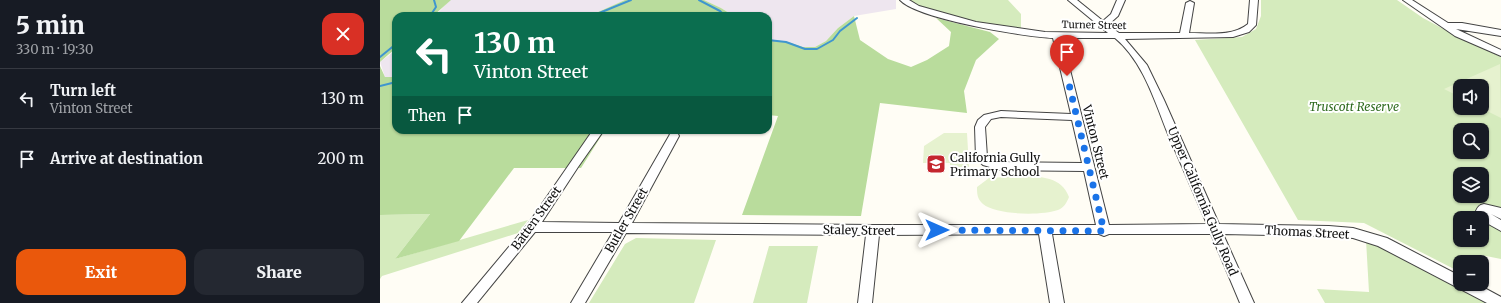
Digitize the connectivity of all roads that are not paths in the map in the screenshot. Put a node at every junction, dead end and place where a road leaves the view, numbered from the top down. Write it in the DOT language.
graph roads {
  1 [pos="904,0"];
  2 [pos="1073,0"];
  3 [pos="1121,0"];
  4 [pos="1254,0"];
  5 [pos="1406,0"];
  6 [pos="1190,3"];
  7 [pos="1104,24"];
  8 [pos="1446,26"];
  9 [pos="1501,33"];
  10 [pos="1057,36"];
  11 [pos="1121,36"];
  12 [pos="1184,36"];
  13 [pos="1501,53"];
  14 [pos="1076,117"];
  15 [pos="596,134"];
  16 [pos="674,136"];
  17 [pos="1089,167"];
  18 [pos="1501,214"];
  19 [pos="1501,226"];
  20 [pos="532,227"];
  21 [pos="622,229"];
  22 [pos="873,230"];
  23 [pos="1216,230"];
  24 [pos="1045,231"];
  25 [pos="1104,231"];
  26 [pos="1453,278"];
  27 [pos="1477,291"];
  28 [pos="469,303"];
  29 [pos="578,303"];
  30 [pos="865,303"];
  31 [pos="1057,303"];
  32 [pos="1247,303"];
  33 [pos="1500,303"];
  1 -- 10 [label="street, Turner Street"];
  2 -- 7 [label="street, Upper California Gully Road"];
  3 -- 7 [label="street"];
  4 -- 12 [label="street, Turner Street"];
  5 -- 8 [label="street"];
  6 -- 12 [label="street"];
  7 -- 11 [label="street, Upper California Gully Road"];
  8 -- 9 [label="street"];
  8 -- 13 [label="street"];
  10 -- 11 [label="street, Turner Street"];
  10 -- 14 [label="street, Vinton Street"];
  11 -- 12 [label="street, Turner Street"];
  11 -- 23 [label="street, Upper California Gully Road"];
  14 -- 17 [label="street, Vinton Street"];
  14 -- 17 [label="street"];
  15 -- 20 [label="street, Batten Street"];
  16 -- 21 [label="street, Butler Street"];
  17 -- 25 [label="street, Vinton Street"];
  18 -- 19 [label="street"];
  20 -- 21 [label="street, Staley Street"];
  20 -- 28 [label="street, Batten Street"];
  21 -- 22 [label="street, Staley Street"];
  21 -- 29 [label="street, Butler Street"];
  22 -- 24 [label="street, Staley Street"];
  22 -- 30 [label="street"];
  23 -- 25 [label="street, Staley Street"];
  23 -- 26 [label="street, Thomas Street"];
  23 -- 32 [label="street, Upper California Gully Road"];
  24 -- 25 [label="street, Staley Street"];
  24 -- 31 [label="street"];
  27 -- 33 [label="street"];
}
